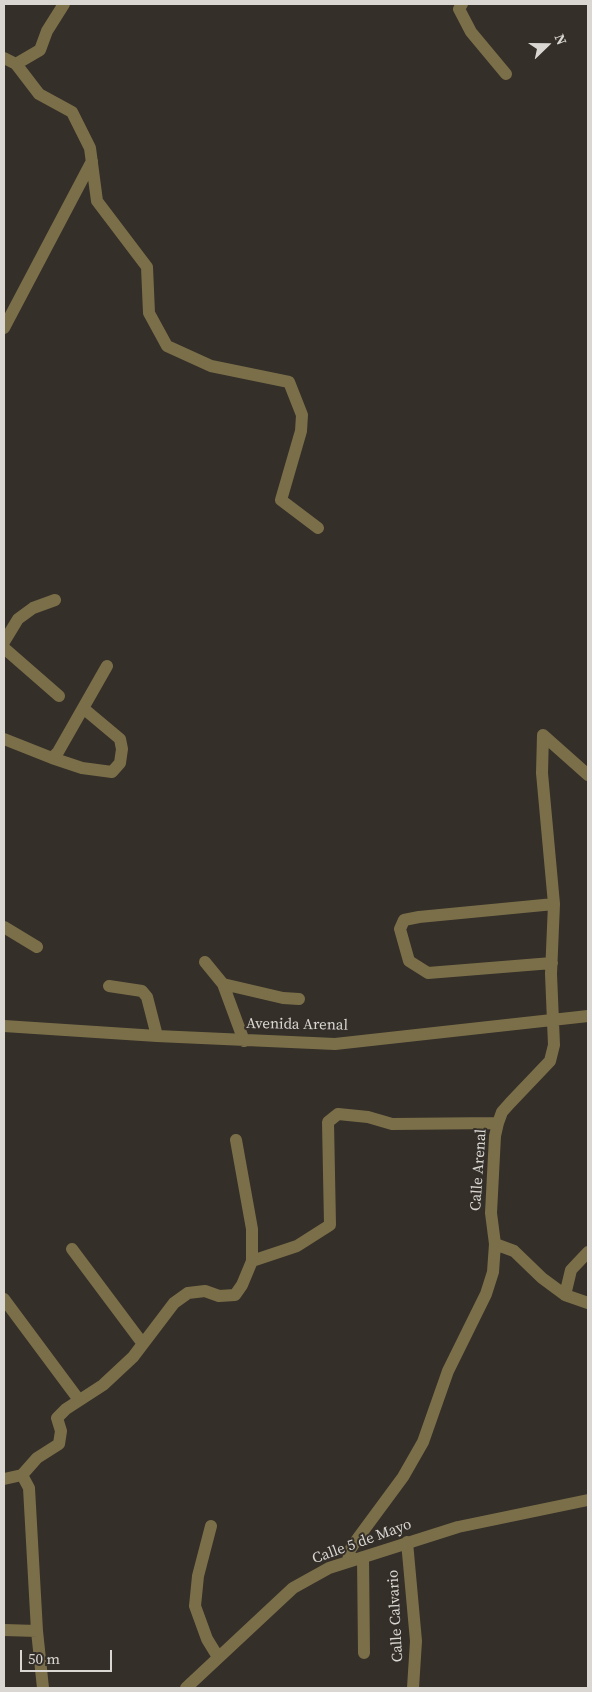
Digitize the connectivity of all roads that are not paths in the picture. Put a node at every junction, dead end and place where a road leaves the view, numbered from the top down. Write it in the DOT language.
graph roads {
  1 [pos="64,4"];
  2 [pos="462,4"];
  3 [pos="4,58"];
  4 [pos="16,64"];
  5 [pos="506,74"];
  6 [pos="92,161"];
  7 [pos="4,328"];
  8 [pos="318,528"];
  9 [pos="55,600"];
  10 [pos="4,642"];
  11 [pos="4,648"];
  12 [pos="107,666"];
  13 [pos="59,696"];
  14 [pos="83,708"];
  15 [pos="4,739"];
  16 [pos="52,758"];
  17 [pos="588,775"];
  18 [pos="554,904"];
  19 [pos="4,928"];
  20 [pos="37,947"];
  21 [pos="205,962"];
  22 [pos="552,963"];
  23 [pos="223,984"];
  24 [pos="109,986"];
  25 [pos="299,999"];
  26 [pos="588,1016"];
  27 [pos="552,1021"];
  28 [pos="4,1026"];
  29 [pos="157,1036"];
  30 [pos="244,1041"];
  31 [pos="498,1123"];
  32 [pos="236,1140"];
  33 [pos="495,1244"];
  34 [pos="72,1249"];
  35 [pos="588,1252"];
  36 [pos="252,1261"];
  37 [pos="565,1295"];
  38 [pos="4,1299"];
  39 [pos="588,1303"];
  40 [pos="143,1344"];
  41 [pos="79,1400"];
  42 [pos="22,1475"];
  43 [pos="4,1480"];
  44 [pos="588,1500"];
  45 [pos="211,1526"];
  46 [pos="407,1542"];
  47 [pos="363,1557"];
  48 [pos="348,1561"];
  49 [pos="4,1630"];
  50 [pos="37,1631"];
  51 [pos="364,1653"];
  52 [pos="218,1657"];
  53 [pos="43,1688"];
  54 [pos="186,1688"];
  55 [pos="413,1688"];
  1 -- 4 [label="street"];
  2 -- 5 [label="street"];
  3 -- 4 [label="street"];
  4 -- 6 [label="street"];
  6 -- 7 [label="street"];
  6 -- 8 [label="street"];
  9 -- 10 [label="street"];
  11 -- 13 [label="street"];
  12 -- 14 [label="street"];
  14 -- 16 [label="street"];
  14 -- 16 [label="street"];
  15 -- 16 [label="street"];
  17 -- 18 [label="street, Calle Arenal"];
  18 -- 22 [label="street, Calle Arenal"];
  18 -- 22 [label="street"];
  19 -- 20 [label="street"];
  21 -- 23 [label="street"];
  22 -- 27 [label="street, Calle Arenal"];
  23 -- 25 [label="street"];
  23 -- 30 [label="street"];
  24 -- 29 [label="street"];
  26 -- 27 [label="street, Avenida Arenal"];
  27 -- 30 [label="street, Avenida Arenal"];
  27 -- 31 [label="street, Calle Arenal"];
  28 -- 29 [label="street, Avenida Arenal"];
  29 -- 30 [label="street, Avenida Arenal"];
  31 -- 33 [label="street, Calle Arenal"];
  31 -- 36 [label="street"];
  32 -- 36 [label="street"];
  33 -- 37 [label="street"];
  33 -- 48 [label="street, Calle Arenal"];
  34 -- 40 [label="street"];
  35 -- 37 [label="street"];
  36 -- 40 [label="street"];
  37 -- 39 [label="street"];
  38 -- 41 [label="street"];
  40 -- 41 [label="street"];
  41 -- 42 [label="street"];
  42 -- 43 [label="street"];
  42 -- 50 [label="street"];
  44 -- 46 [label="street, Calle 5 de Mayo"];
  45 -- 52 [label="street"];
  46 -- 47 [label="street, Calle 5 de Mayo"];
  46 -- 55 [label="street, Calle Calvario"];
  47 -- 48 [label="street, Calle 5 de Mayo"];
  47 -- 51 [label="street"];
  48 -- 52 [label="street, Calle 5 de Mayo"];
  49 -- 50 [label="street"];
  50 -- 53 [label="street"];
  52 -- 54 [label="street, Calle 5 de Mayo"];
}
